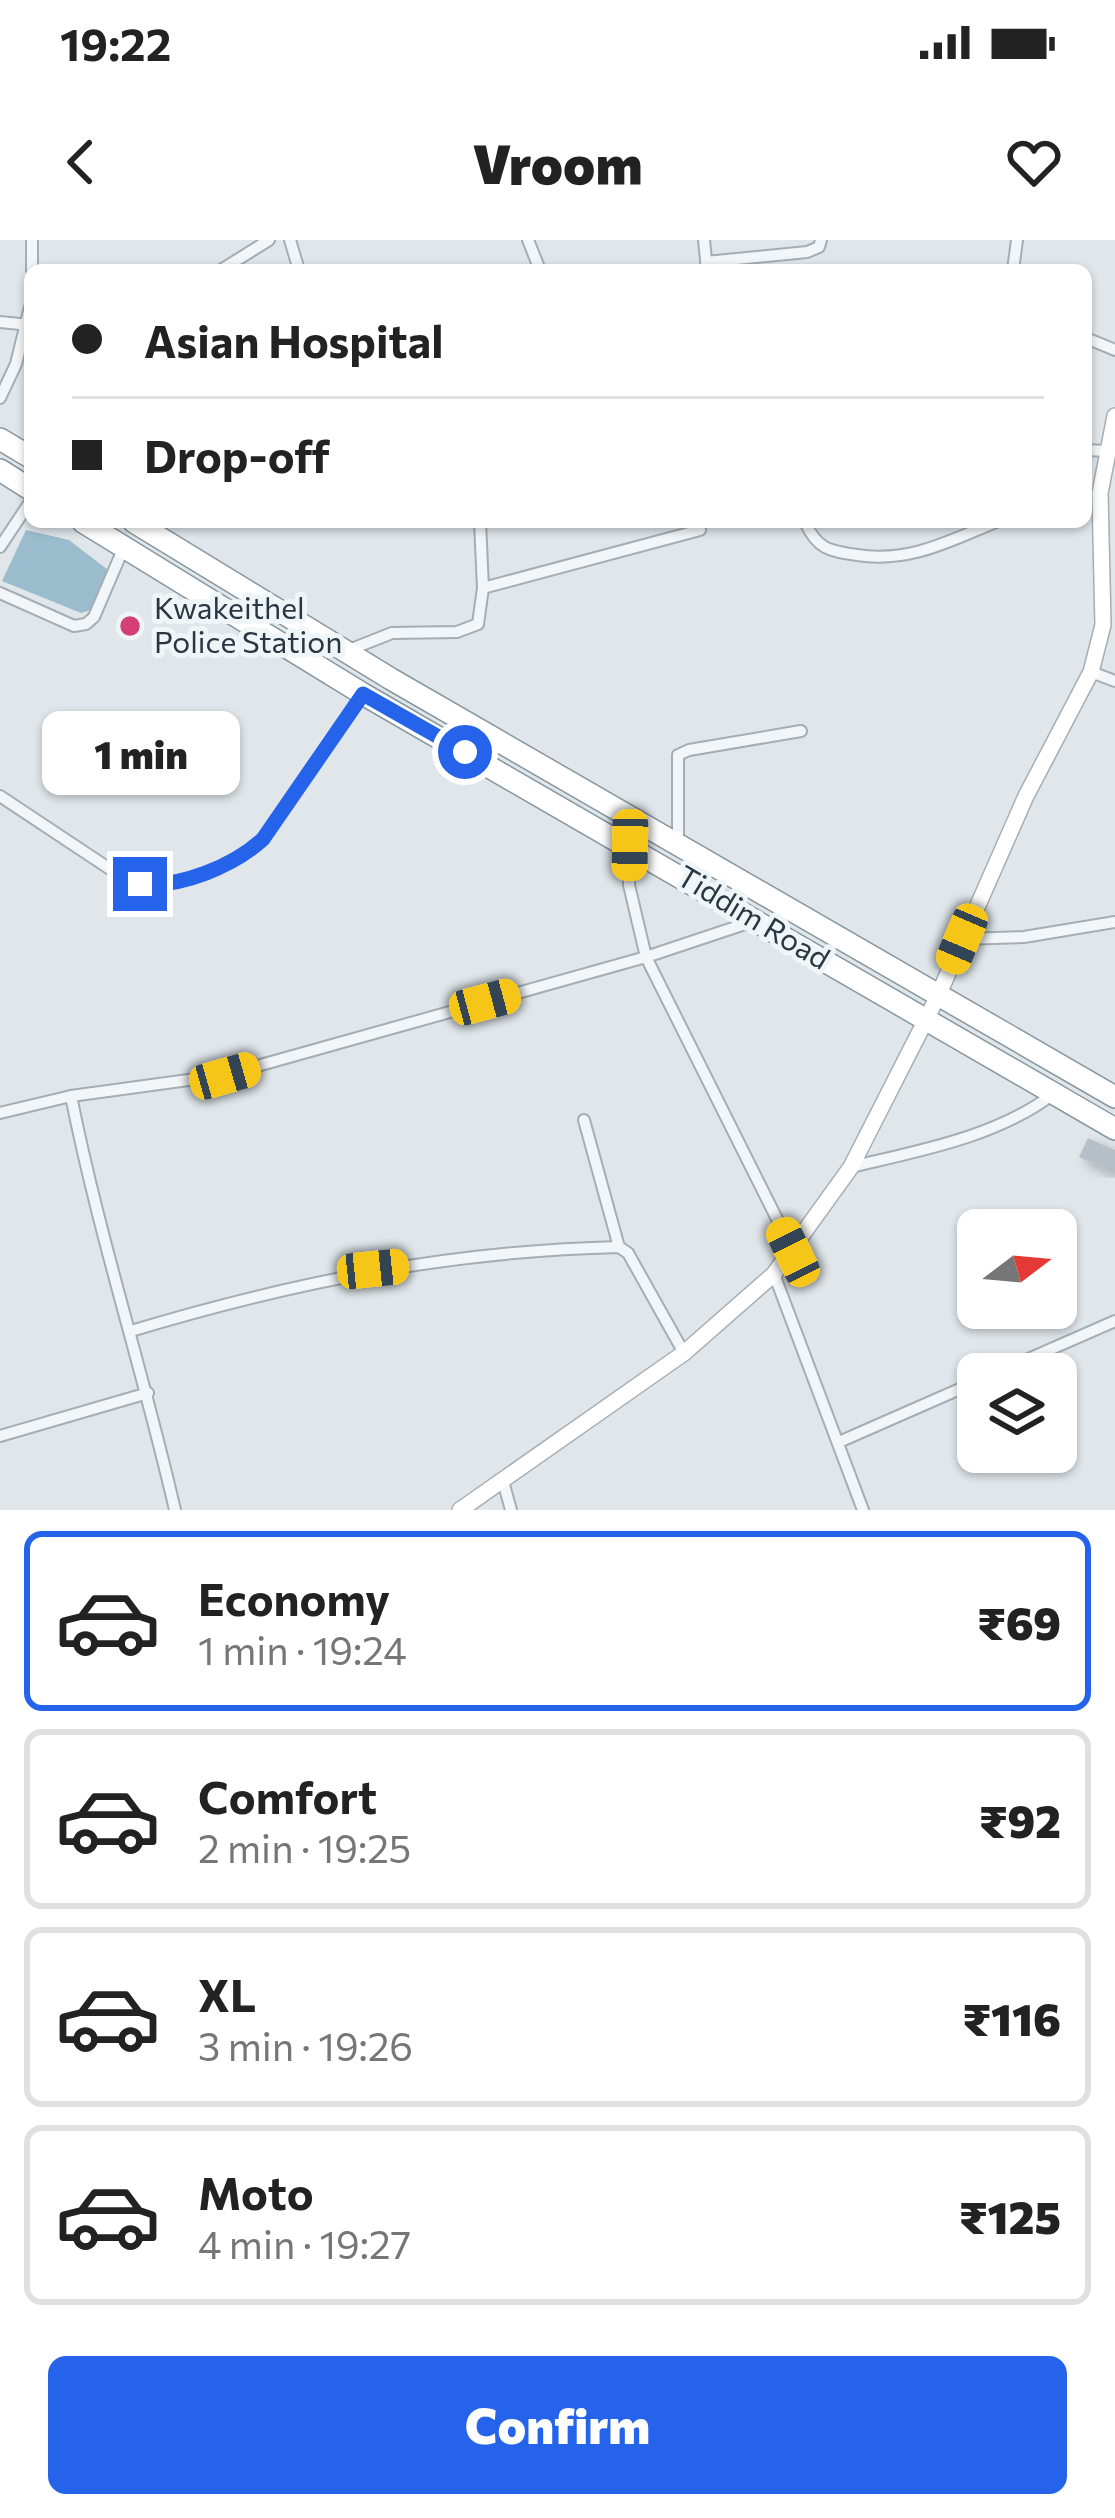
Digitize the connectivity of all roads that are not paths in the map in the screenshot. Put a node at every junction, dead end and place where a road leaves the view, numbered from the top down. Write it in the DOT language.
graph roads {
  1 [pos="269,240"];
  2 [pos="821,240"];
  3 [pos="231,264"];
  4 [pos="722,264"];
  5 [pos="24,338"];
  6 [pos="0,398"];
  7 [pos="1115,416"];
  8 [pos="1092,450"];
  9 [pos="1107,451"];
  10 [pos="1093,495"];
  11 [pos="24,511"];
  12 [pos="93,528"];
  13 [pos="144,528"];
  14 [pos="480,528"];
  15 [pos="808,528"];
  16 [pos="982,528"];
  17 [pos="700,530"];
  18 [pos="0,547"];
  19 [pos="124,547"];
  20 [pos="483,588"];
  21 [pos="0,593"];
  22 [pos="346,652"];
  23 [pos="1091,672"];
  24 [pos="1115,681"];
  25 [pos="363,694"];
  26 [pos="801,731"];
  27 [pos="0,796"];
  28 [pos="677,844"];
  29 [pos="630,845"];
  30 [pos="758,920"];
  31 [pos="1115,922"];
  32 [pos="962,939"];
  33 [pos="646,957"];
  34 [pos="938,996"];
  35 [pos="926,1022"];
  36 [pos="1053,1094"];
  37 [pos="70,1096"];
  38 [pos="1115,1097"];
  39 [pos="0,1113"];
  40 [pos="584,1120"];
  41 [pos="1115,1129"];
  42 [pos="851,1167"];
  43 [pos="619,1247"];
  44 [pos="793,1252"];
  45 [pos="774,1274"];
  46 [pos="1115,1321"];
  47 [pos="131,1331"];
  48 [pos="684,1353"];
  49 [pos="1042,1353"];
  50 [pos="957,1390"];
  51 [pos="148,1393"];
  52 [pos="0,1436"];
  53 [pos="839,1442"];
  54 [pos="503,1480"];
  55 [pos="176,1510"];
  56 [pos="460,1510"];
  57 [pos="511,1510"];
  58 [pos="863,1510"];
  1 -- 3 [label="street"];
  2 -- 4 [label="street"];
  5 -- 6 [label="street"];
  7 -- 9 [label="street"];
  8 -- 9 [label="street"];
  9 -- 10 [label="street"];
  10 -- 23 [label="street"];
  11 -- 18 [label="street"];
  12 -- 19 [label="highway, Tiddim Road"];
  13 -- 22 [label="highway, Tiddim Road"];
  14 -- 20 [label="street"];
  15 -- 16 [label="street"];
  17 -- 20 [label="street"];
  19 -- 21 [label="street"];
  19 -- 25 [label="highway, Tiddim Road"];
  20 -- 22 [label="street"];
  22 -- 28 [label="highway, Tiddim Road"];
  23 -- 24 [label="street"];
  23 -- 32 [label="street"];
  25 -- 27 [label="street"];
  25 -- 29 [label="highway, Tiddim Road"];
  26 -- 28 [label="street"];
  28 -- 34 [label="highway, Tiddim Road"];
  29 -- 30 [label="highway, Tiddim Road"];
  29 -- 33 [label="street"];
  30 -- 33 [label="street"];
  30 -- 35 [label="highway, Tiddim Road"];
  31 -- 32 [label="street"];
  32 -- 34 [label="street"];
  33 -- 37 [label="street"];
  33 -- 44 [label="street"];
  34 -- 35 [label="street"];
  34 -- 38 [label="highway, Tiddim Road"];
  35 -- 36 [label="highway, Tiddim Road"];
  35 -- 42 [label="street"];
  36 -- 41 [label="highway, Tiddim Road"];
  36 -- 42 [label="street"];
  37 -- 39 [label="street"];
  37 -- 47 [label="street"];
  40 -- 43 [label="street"];
  42 -- 44 [label="street"];
  43 -- 47 [label="street"];
  43 -- 48 [label="street"];
  44 -- 45 [label="street"];
  45 -- 48 [label="street"];
  45 -- 53 [label="street"];
  46 -- 49 [label="street"];
  47 -- 51 [label="street"];
  48 -- 54 [label="street"];
  50 -- 53 [label="street"];
  51 -- 52 [label="street"];
  51 -- 55 [label="street"];
  53 -- 58 [label="street"];
  54 -- 56 [label="street"];
  54 -- 57 [label="street"];
}
